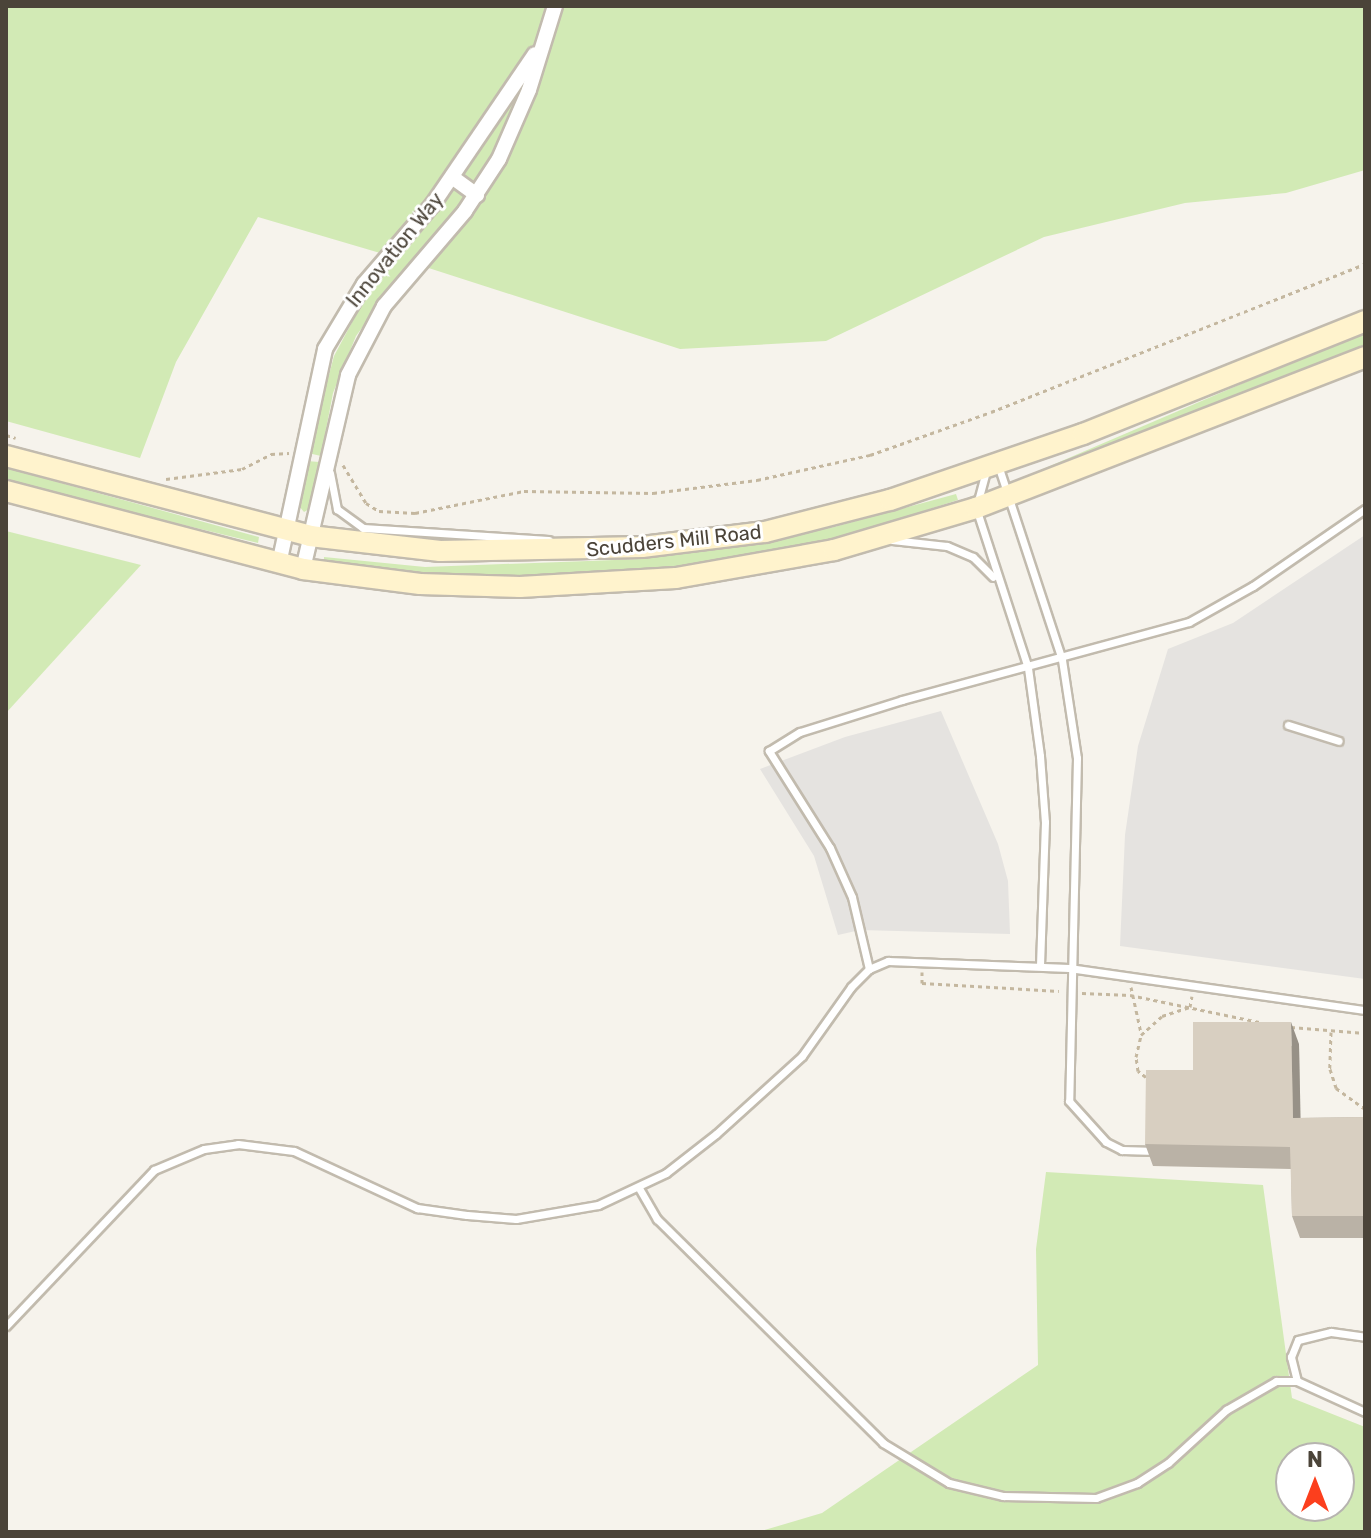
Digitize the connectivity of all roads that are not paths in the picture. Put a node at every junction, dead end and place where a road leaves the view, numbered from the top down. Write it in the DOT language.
graph roads {
  1 [pos="555,6"];
  2 [pos="546,37"];
  3 [pos="452,177"];
  4 [pos="477,195"];
  5 [pos="1365,321"];
  6 [pos="1365,357"];
  7 [pos="6,456"];
  8 [pos="329,460"];
  9 [pos="993,467"];
  10 [pos="6,491"];
  11 [pos="1008,497"];
  12 [pos="976,508"];
  13 [pos="1365,509"];
  14 [pos="285,532"];
  15 [pos="310,536"];
  16 [pos="875,539"];
  17 [pos="585,551"];
  18 [pos="279,564"];
  19 [pos="303,569"];
  20 [pos="997,582"];
  21 [pos="1062,660"];
  22 [pos="1028,668"];
  23 [pos="1288,725"];
  24 [pos="1339,741"];
  25 [pos="1040,966"];
  26 [pos="1069,968"];
  27 [pos="869,969"];
  28 [pos="1365,1010"];
  29 [pos="1147,1151"];
  30 [pos="639,1188"];
  31 [pos="6,1326"];
  32 [pos="1365,1337"];
  33 [pos="1297,1381"];
  34 [pos="1365,1412"];
  1 -- 2 [label="street, Innovation Way"];
  2 -- 3 [label="street, Innovation Way"];
  2 -- 4 [label="street, Innovation Way"];
  3 -- 4 [label="street"];
  3 -- 14 [label="street, Innovation Way"];
  4 -- 8 [label="street, Innovation Way"];
  5 -- 9 [label="main road, Scudders Mill Road"];
  6 -- 11 [label="main road, Scudders Mill Road"];
  7 -- 14 [label="main road, Scudders Mill Road"];
  8 -- 15 [label="street, Innovation Way"];
  8 -- 17 [label="lane"];
  9 -- 11 [label="lane"];
  9 -- 12 [label="lane"];
  9 -- 17 [label="main road, Scudders Mill Road"];
  10 -- 18 [label="main road, Scudders Mill Road"];
  11 -- 12 [label="main road, Scudders Mill Road"];
  11 -- 21 [label="lane"];
  12 -- 16 [label="main road, Scudders Mill Road"];
  12 -- 20 [label="lane"];
  13 -- 21 [label="lane"];
  14 -- 15 [label="main road, Scudders Mill Road"];
  14 -- 18 [label="street, Innovation Way"];
  15 -- 17 [label="main road, Scudders Mill Road"];
  15 -- 19 [label="street, Innovation Way"];
  16 -- 19 [label="main road, Scudders Mill Road"];
  16 -- 20 [label="lane"];
  18 -- 19 [label="main road, Scudders Mill Road"];
  20 -- 22 [label="lane"];
  21 -- 22 [label="lane"];
  21 -- 26 [label="lane"];
  22 -- 25 [label="lane"];
  22 -- 27 [label="lane"];
  23 -- 24 [label="lane"];
  25 -- 26 [label="lane"];
  25 -- 27 [label="lane"];
  26 -- 28 [label="lane"];
  26 -- 29 [label="lane"];
  27 -- 30 [label="lane"];
  30 -- 31 [label="lane"];
  30 -- 33 [label="lane"];
  32 -- 33 [label="lane"];
  33 -- 34 [label="lane"];
}
